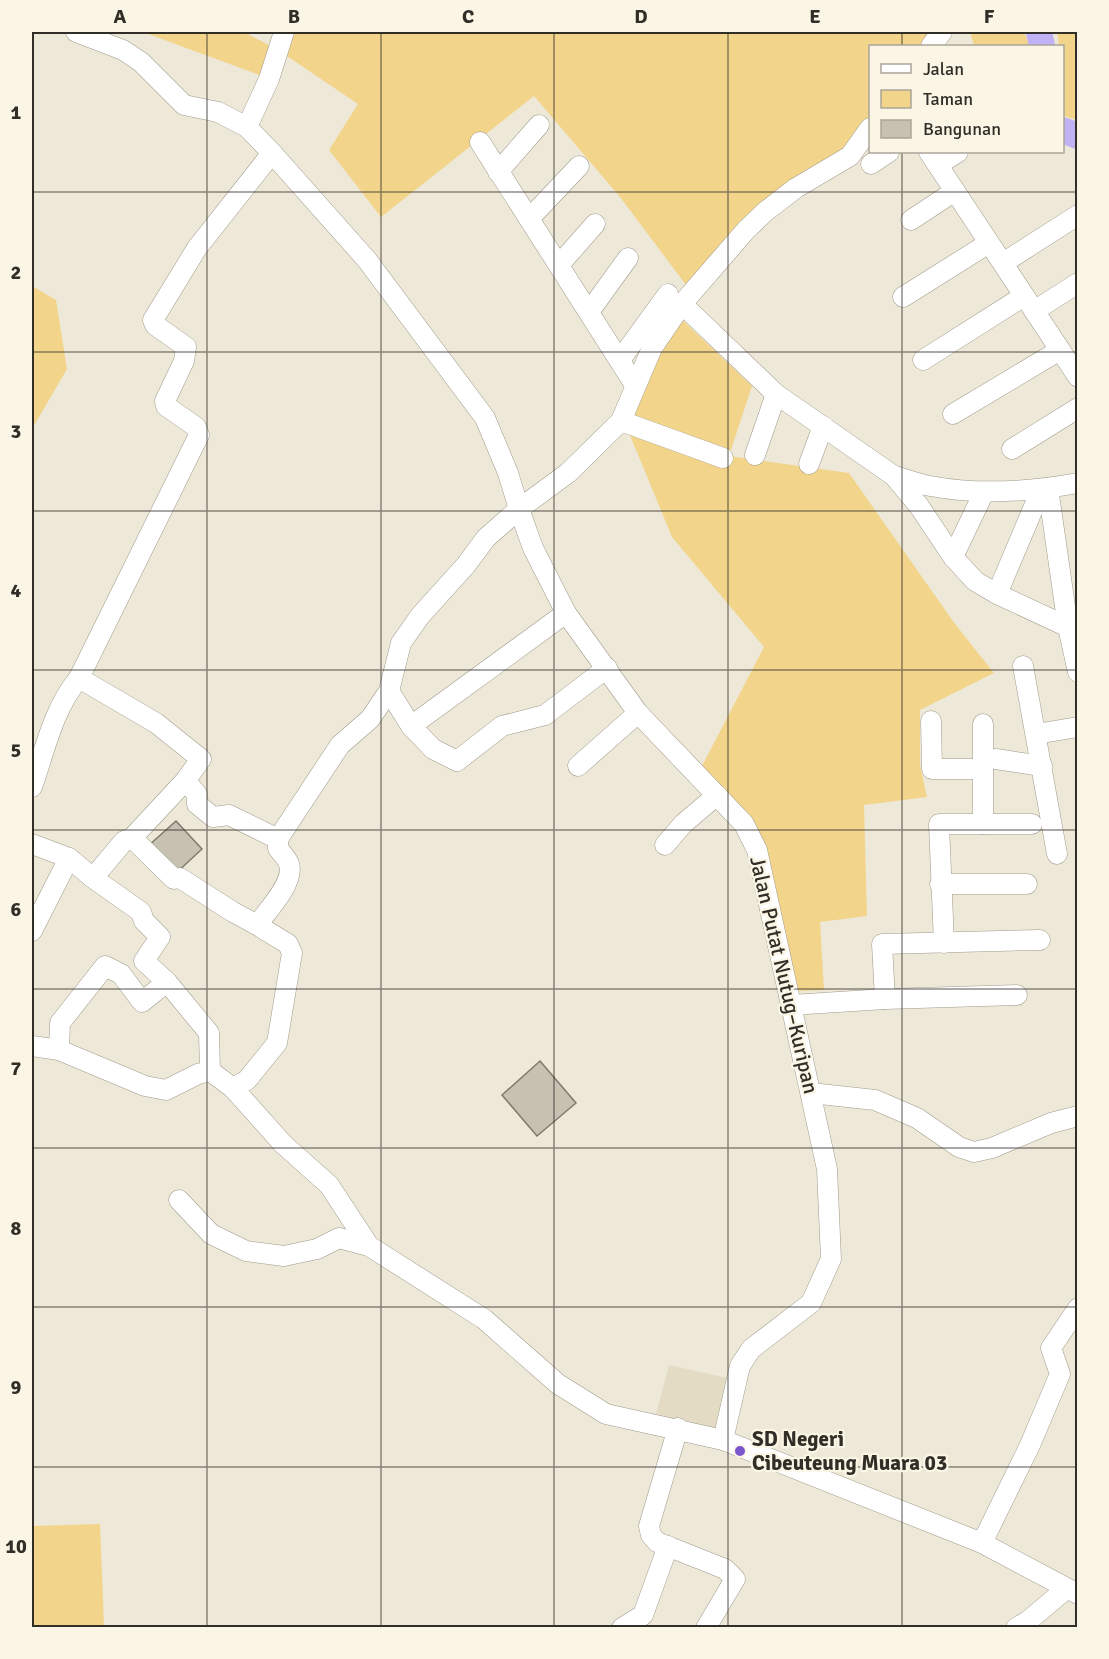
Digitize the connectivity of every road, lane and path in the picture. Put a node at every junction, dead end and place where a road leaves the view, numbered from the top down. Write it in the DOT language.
graph roads {
  1 [pos="76,32"];
  2 [pos="284,32"];
  3 [pos="942,32"];
  4 [pos="932,45"];
  5 [pos="539,125"];
  6 [pos="248,127"];
  7 [pos="869,129"];
  8 [pos="480,142"];
  9 [pos="272,153"];
  10 [pos="888,153"];
  11 [pos="954,153"];
  12 [pos="934,158"];
  13 [pos="871,164"];
  14 [pos="579,166"];
  15 [pos="498,172"];
  16 [pos="955,191"];
  17 [pos="1077,215"];
  18 [pos="529,219"];
  19 [pos="911,220"];
  20 [pos="594,224"];
  21 [pos="989,243"];
  22 [pos="628,258"];
  23 [pos="1003,263"];
  24 [pos="559,265"];
  25 [pos="1077,283"];
  26 [pos="903,297"];
  27 [pos="675,299"];
  28 [pos="1029,303"];
  29 [pos="589,312"];
  30 [pos="1067,351"];
  31 [pos="620,360"];
  32 [pos="923,360"];
  33 [pos="1077,377"];
  34 [pos="635,385"];
  35 [pos="776,394"];
  36 [pos="1077,408"];
  37 [pos="953,414"];
  38 [pos="621,422"];
  39 [pos="823,426"];
  40 [pos="1012,449"];
  41 [pos="755,455"];
  42 [pos="723,458"];
  43 [pos="808,464"];
  44 [pos="894,476"];
  45 [pos="1077,483"];
  46 [pos="1044,489"];
  47 [pos="984,492"];
  48 [pos="519,509"];
  49 [pos="953,557"];
  50 [pos="997,594"];
  51 [pos="566,613"];
  52 [pos="1068,627"];
  53 [pos="1023,666"];
  54 [pos="607,668"];
  55 [pos="1077,672"];
  56 [pos="78,678"];
  57 [pos="389,691"];
  58 [pos="638,713"];
  59 [pos="931,722"];
  60 [pos="983,724"];
  61 [pos="411,726"];
  62 [pos="1077,727"];
  63 [pos="1036,734"];
  64 [pos="989,764"];
  65 [pos="578,766"];
  66 [pos="1041,766"];
  67 [pos="184,781"];
  68 [pos="32,787"];
  69 [pos="717,795"];
  70 [pos="983,824"];
  71 [pos="1032,824"];
  72 [pos="132,838"];
  73 [pos="278,839"];
  74 [pos="32,844"];
  75 [pos="665,845"];
  76 [pos="1057,854"];
  77 [pos="69,858"];
  78 [pos="93,878"];
  79 [pos="940,884"];
  80 [pos="1027,884"];
  81 [pos="257,925"];
  82 [pos="32,931"];
  83 [pos="1040,940"];
  84 [pos="944,943"];
  85 [pos="167,982"];
  86 [pos="1017,995"];
  87 [pos="885,999"];
  88 [pos="791,1005"];
  89 [pos="32,1046"];
  90 [pos="59,1050"];
  91 [pos="210,1071"];
  92 [pos="233,1088"];
  93 [pos="811,1093"];
  94 [pos="1077,1116"];
  95 [pos="179,1200"];
  96 [pos="369,1246"];
  97 [pos="1077,1308"];
  98 [pos="678,1428"];
  99 [pos="723,1440"];
  100 [pos="982,1543"];
  101 [pos="668,1546"];
  102 [pos="1072,1591"];
  103 [pos="622,1628"];
  104 [pos="706,1628"];
  105 [pos="1016,1628"];
  1 -- 6 [label="street"];
  2 -- 6 [label="street"];
  3 -- 4 [label="street"];
  5 -- 15 [label="street"];
  6 -- 9 [label="street, Jalan Putat Nutug–Kuripan"];
  7 -- 27 [label="street"];
  8 -- 15 [label="street"];
  9 -- 48 [label="street, Jalan Putat Nutug–Kuripan"];
  9 -- 56 [label="street"];
  10 -- 13 [label="street"];
  11 -- 12 [label="street"];
  12 -- 16 [label="street"];
  14 -- 18 [label="street"];
  15 -- 18 [label="street"];
  16 -- 19 [label="street"];
  16 -- 21 [label="street"];
  17 -- 23 [label="street"];
  18 -- 24 [label="street"];
  20 -- 24 [label="street"];
  21 -- 23 [label="street"];
  21 -- 26 [label="street"];
  22 -- 29 [label="street"];
  23 -- 28 [label="street"];
  24 -- 29 [label="street"];
  25 -- 28 [label="street"];
  27 -- 31 [label="street"];
  27 -- 34 [label="street"];
  27 -- 35 [label="street"];
  28 -- 30 [label="street"];
  28 -- 32 [label="street"];
  29 -- 31 [label="street"];
  30 -- 33 [label="street"];
  30 -- 37 [label="street"];
  31 -- 34 [label="street"];
  34 -- 38 [label="street"];
  35 -- 39 [label="street"];
  35 -- 41 [label="street"];
  36 -- 40 [label="street"];
  38 -- 42 [label="street"];
  38 -- 48 [label="street"];
  39 -- 43 [label="street"];
  39 -- 44 [label="street"];
  44 -- 47 [label="street"];
  44 -- 49 [label="street"];
  45 -- 46 [label="street"];
  46 -- 47 [label="street"];
  46 -- 50 [label="street"];
  46 -- 52 [label="street"];
  47 -- 49 [label="street"];
  48 -- 51 [label="street, Jalan Putat Nutug–Kuripan"];
  48 -- 57 [label="street"];
  49 -- 50 [label="street"];
  50 -- 52 [label="street"];
  51 -- 54 [label="street, Jalan Putat Nutug–Kuripan"];
  51 -- 61 [label="street"];
  52 -- 55 [label="street"];
  53 -- 63 [label="street"];
  54 -- 58 [label="street, Jalan Putat Nutug–Kuripan"];
  54 -- 61 [label="street"];
  56 -- 67 [label="street"];
  56 -- 68 [label="street"];
  57 -- 61 [label="street"];
  57 -- 73 [label="street"];
  58 -- 65 [label="street"];
  58 -- 69 [label="street, Jalan Putat Nutug–Kuripan"];
  59 -- 64 [label="street"];
  60 -- 64 [label="street"];
  62 -- 63 [label="street"];
  63 -- 66 [label="street"];
  64 -- 66 [label="street"];
  64 -- 70 [label="street"];
  66 -- 76 [label="street"];
  67 -- 72 [label="street"];
  67 -- 73 [label="street"];
  69 -- 75 [label="street"];
  69 -- 88 [label="street, Jalan Putat Nutug–Kuripan"];
  70 -- 71 [label="street"];
  70 -- 79 [label="street"];
  72 -- 78 [label="street"];
  72 -- 81 [label="street"];
  73 -- 81 [label="street"];
  74 -- 77 [label="street"];
  77 -- 78 [label="street"];
  77 -- 82 [label="street"];
  78 -- 85 [label="street"];
  79 -- 80 [label="street"];
  79 -- 84 [label="street"];
  81 -- 92 [label="street"];
  83 -- 84 [label="street"];
  84 -- 87 [label="street"];
  85 -- 90 [label="street"];
  85 -- 91 [label="street"];
  86 -- 87 [label="street"];
  87 -- 88 [label="street"];
  88 -- 93 [label="street, Jalan Putat Nutug–Kuripan"];
  89 -- 90 [label="street"];
  90 -- 91 [label="street"];
  91 -- 92 [label="street"];
  92 -- 96 [label="street"];
  93 -- 94 [label="street"];
  93 -- 99 [label="street, Jalan Putat Nutug–Kuripan"];
  95 -- 96 [label="street"];
  96 -- 98 [label="street"];
  97 -- 100 [label="street"];
  98 -- 99 [label="street"];
  98 -- 101 [label="street"];
  99 -- 100 [label="street"];
  100 -- 102 [label="street"];
  101 -- 103 [label="street"];
  101 -- 104 [label="street"];
  102 -- 105 [label="street"];
}
